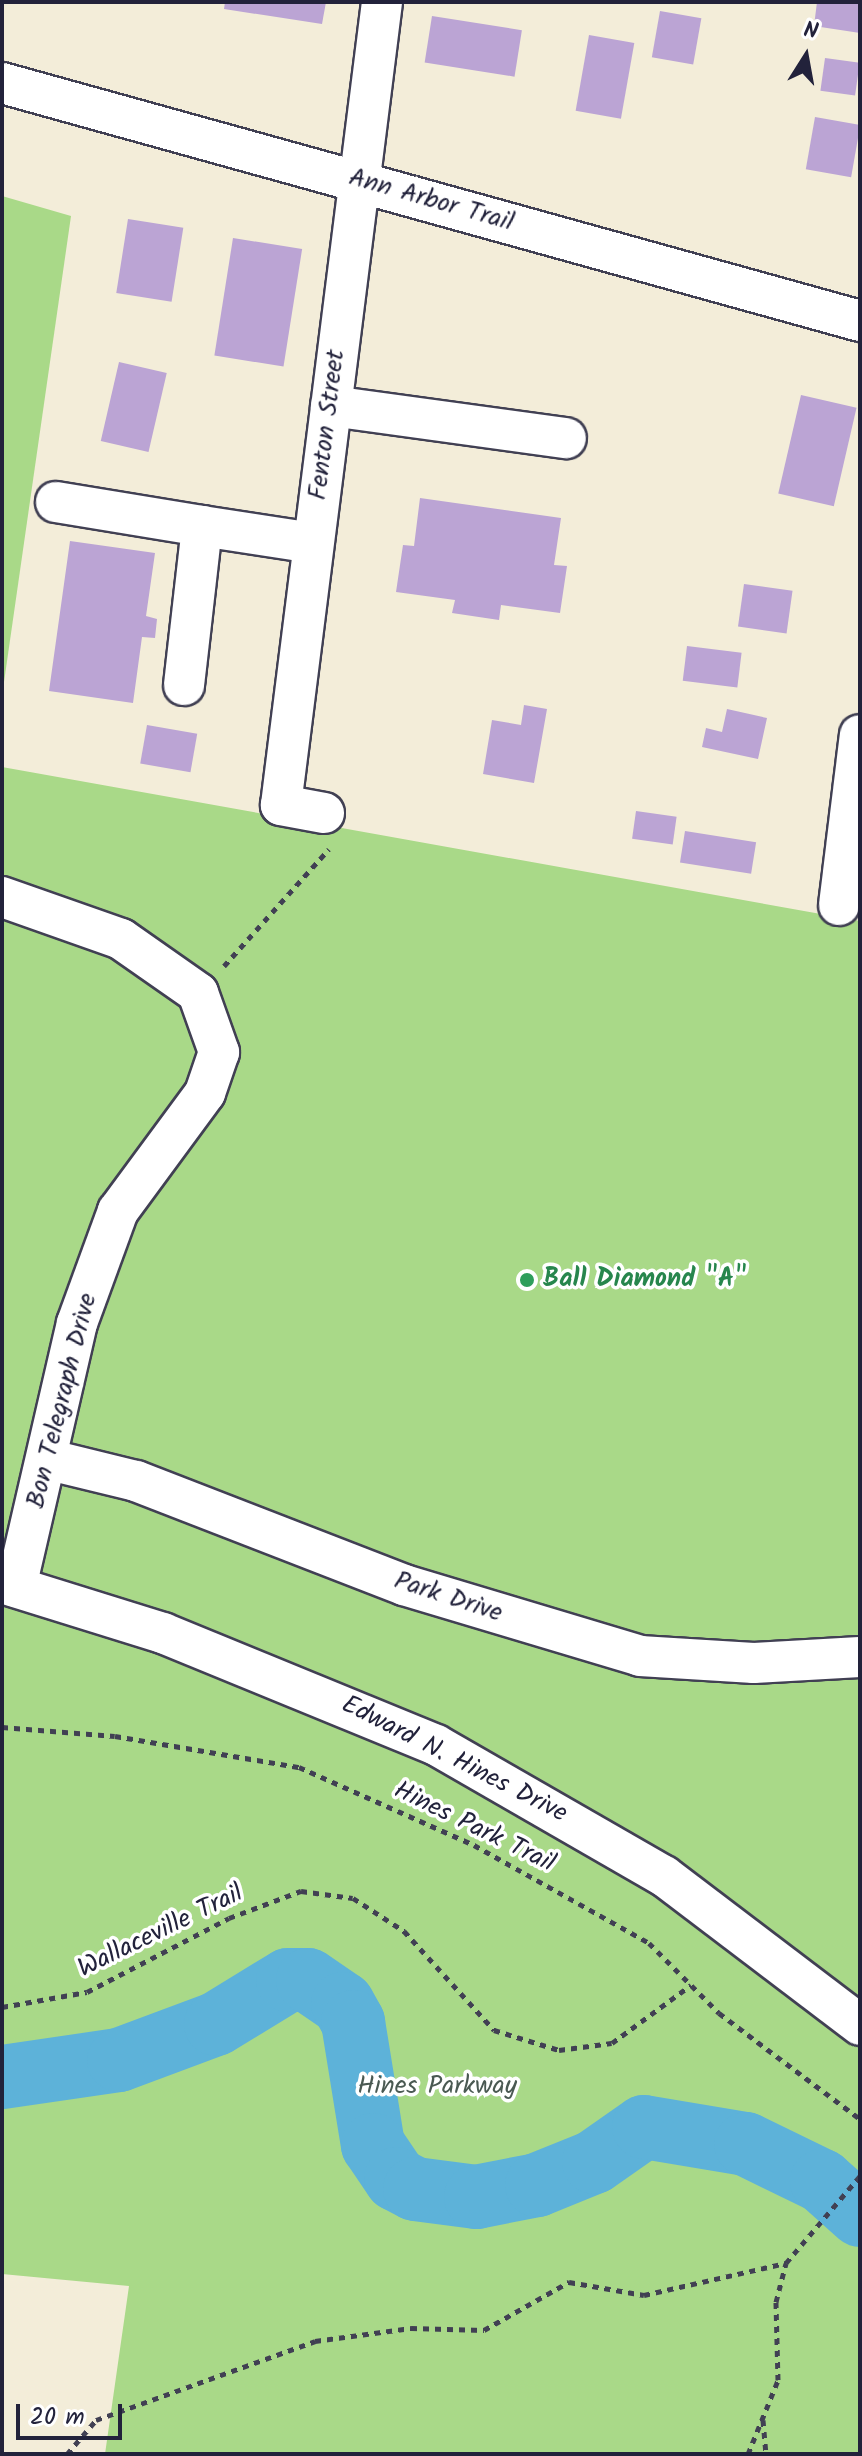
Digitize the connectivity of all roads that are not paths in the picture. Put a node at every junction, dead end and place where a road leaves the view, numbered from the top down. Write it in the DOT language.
graph roads {
  1 [pos="382,2"];
  2 [pos="2,83"];
  3 [pos="359,181"];
  4 [pos="860,321"];
  5 [pos="331,406"];
  6 [pos="566,438"];
  7 [pos="56,502"];
  8 [pos="202,526"];
  9 [pos="313,543"];
  10 [pos="184,685"];
  11 [pos="860,735"];
  12 [pos="324,813"];
  13 [pos="2,897"];
  14 [pos="839,905"];
  15 [pos="50,1460"];
  16 [pos="9,1585"];
  17 [pos="860,1657"];
  18 [pos="860,2025"];
  1 -- 3 [label="street, Fenton Street"];
  2 -- 3 [label="street, Ann Arbor Trail"];
  3 -- 4 [label="street, Ann Arbor Trail"];
  3 -- 5 [label="street, Fenton Street"];
  5 -- 6 [label="street"];
  5 -- 9 [label="street, Fenton Street"];
  7 -- 8 [label="street"];
  8 -- 9 [label="street"];
  8 -- 10 [label="street"];
  9 -- 12 [label="street, Fenton Street"];
  11 -- 14 [label="street"];
  13 -- 15 [label="street, Bon Telegraph Drive"];
  15 -- 16 [label="street, Bon Telegraph Drive"];
  15 -- 17 [label="street, Park Drive"];
  16 -- 18 [label="street, Edward N. Hines Drive"];
}
